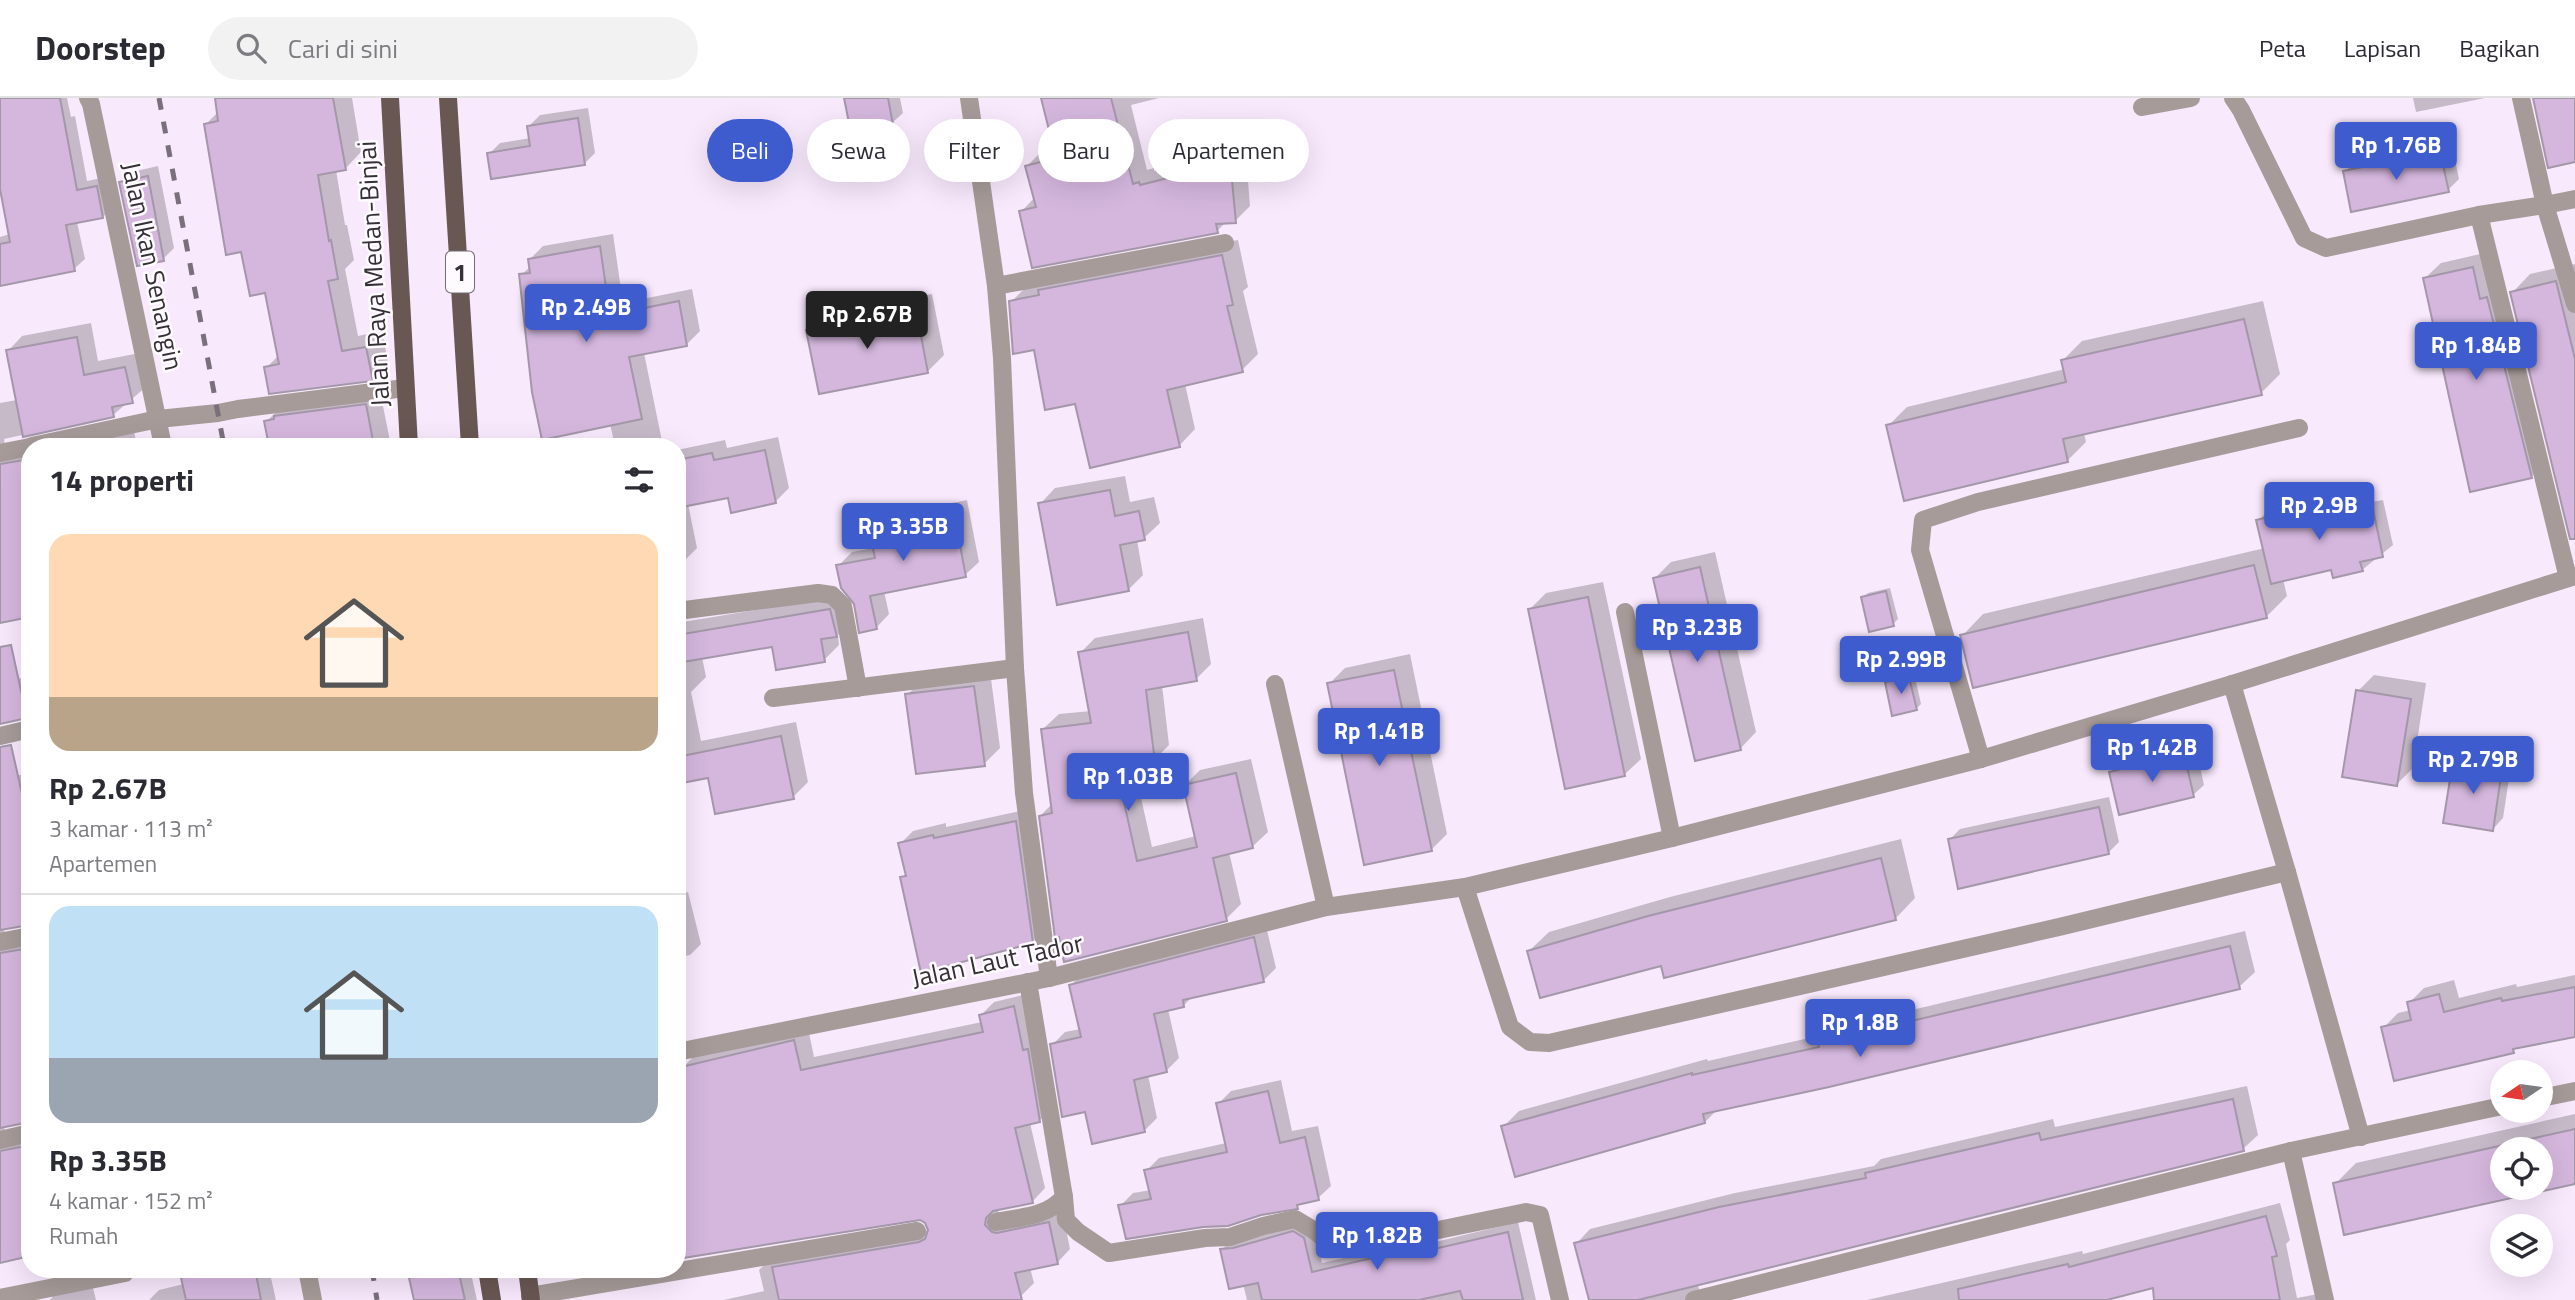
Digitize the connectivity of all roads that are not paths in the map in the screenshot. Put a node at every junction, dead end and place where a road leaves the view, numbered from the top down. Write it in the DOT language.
graph roads {
  1 [pos="88,98"];
  2 [pos="390,98"];
  3 [pos="448,98"];
  4 [pos="969,98"];
  5 [pos="2191,98"];
  6 [pos="2233,98"];
  7 [pos="2521,98"];
  8 [pos="2142,107"];
  9 [pos="2575,199"];
  10 [pos="2545,205"];
  11 [pos="2479,215"];
  12 [pos="1225,243"];
  13 [pos="996,286"];
  14 [pos="2575,304"];
  15 [pos="405,388"];
  16 [pos="158,419"];
  17 [pos="2299,428"];
  18 [pos="69,438"];
  19 [pos="162,438"];
  20 [pos="409,438"];
  21 [pos="469,438"];
  22 [pos="21,448"];
  23 [pos="0,453"];
  24 [pos="2571,577"];
  25 [pos="686,610"];
  26 [pos="1625,612"];
  27 [pos="1015,668"];
  28 [pos="1275,684"];
  29 [pos="2232,684"];
  30 [pos="858,688"];
  31 [pos="773,698"];
  32 [pos="21,731"];
  33 [pos="0,736"];
  34 [pos="1981,759"];
  35 [pos="1672,838"];
  36 [pos="2287,872"];
  37 [pos="1465,887"];
  38 [pos="1326,907"];
  39 [pos="21,938"];
  40 [pos="0,942"];
  41 [pos="1049,978"];
  42 [pos="1028,982"];
  43 [pos="686,1050"];
  44 [pos="2575,1091"];
  45 [pos="2553,1096"];
  46 [pos="2490,1109"];
  47 [pos="21,1135"];
  48 [pos="2361,1137"];
  49 [pos="0,1140"];
  50 [pos="2291,1151"];
  51 [pos="1064,1197"];
  52 [pos="996,1222"];
  53 [pos="917,1231"];
  54 [pos="686,1271"];
  55 [pos="100,1278"];
  56 [pos="309,1278"];
  57 [pos="488,1278"];
  58 [pos="528,1278"];
  59 [pos="646,1278"];
  60 [pos="0,1298"];
  61 [pos="531,1298"];
  62 [pos="313,1300"];
  63 [pos="492,1300"];
  64 [pos="1560,1300"];
  65 [pos="1694,1300"];
  66 [pos="2325,1300"];
  1 -- 16 [label="street, Jalan Ikan Senangin"];
  2 -- 15 [label="main road, Jalan Raya Medan-Binjai"];
  3 -- 21 [label="main road, 1"];
  4 -- 13 [label="street"];
  5 -- 8 [label="street"];
  6 -- 11 [label="street"];
  7 -- 10 [label="street"];
  9 -- 10 [label="street"];
  10 -- 11 [label="street"];
  10 -- 14 [label="street"];
  11 -- 24 [label="street"];
  12 -- 13 [label="street"];
  13 -- 27 [label="street"];
  15 -- 16 [label="street"];
  15 -- 20 [label="main road, Jalan Raya Medan-Binjai"];
  16 -- 18 [label="street"];
  16 -- 19 [label="street, Jalan Ikan Senangin"];
  17 -- 34 [label="street"];
  22 -- 23 [label="street"];
  24 -- 29 [label="street, Jalan Laut Tador"];
  25 -- 30 [label="street"];
  26 -- 35 [label="street"];
  27 -- 30 [label="street"];
  27 -- 41 [label="street"];
  28 -- 38 [label="street"];
  29 -- 34 [label="street, Jalan Laut Tador"];
  29 -- 36 [label="street"];
  30 -- 31 [label="street"];
  32 -- 33 [label="street"];
  34 -- 35 [label="street, Jalan Laut Tador"];
  35 -- 37 [label="street, Jalan Laut Tador"];
  36 -- 37 [label="street"];
  36 -- 48 [label="street"];
  37 -- 38 [label="street, Jalan Laut Tador"];
  38 -- 41 [label="street, Jalan Laut Tador"];
  39 -- 40 [label="street"];
  41 -- 42 [label="street, Jalan Laut Tador"];
  42 -- 43 [label="street, Jalan Laut Tador"];
  42 -- 51 [label="street"];
  44 -- 45 [label="street"];
  46 -- 48 [label="street"];
  47 -- 49 [label="street"];
  48 -- 50 [label="street"];
  50 -- 65 [label="street"];
  50 -- 66 [label="street"];
  51 -- 52 [label="street"];
  51 -- 64 [label="street"];
  53 -- 54 [label="street"];
  55 -- 60 [label="street"];
  56 -- 62 [label="street"];
  57 -- 63 [label="main road"];
  58 -- 61 [label="main road"];
  59 -- 61 [label="street"];
}
